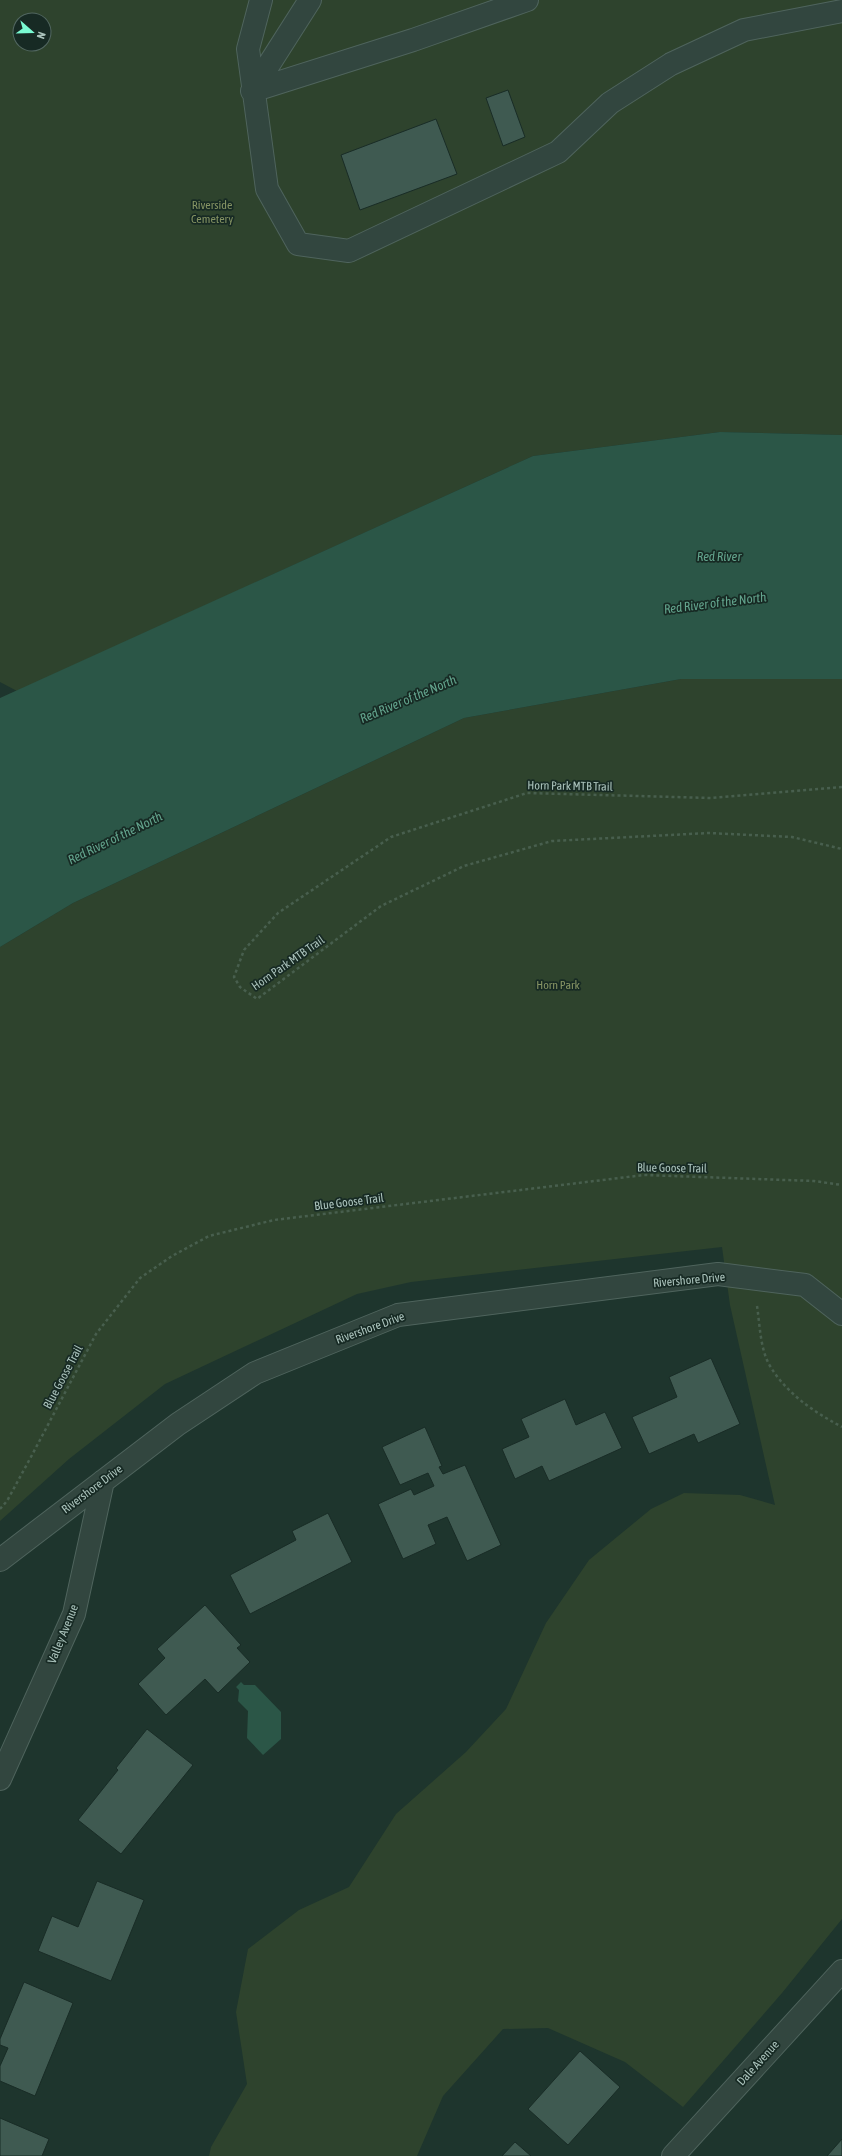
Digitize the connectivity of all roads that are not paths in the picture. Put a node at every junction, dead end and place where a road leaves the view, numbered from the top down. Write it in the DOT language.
graph roads {
  1 [pos="260,0"];
  2 [pos="310,0"];
  3 [pos="527,0"];
  4 [pos="842,11"];
  5 [pos="252,91"];
  6 [pos="842,1314"];
  7 [pos="103,1481"];
  8 [pos="0,1560"];
  9 [pos="0,1779"];
  10 [pos="842,1971"];
  11 [pos="673,2156"];
  1 -- 5 [label="street"];
  2 -- 5 [label="street"];
  3 -- 5 [label="street"];
  4 -- 5 [label="street"];
  6 -- 7 [label="street, Rivershore Drive"];
  7 -- 8 [label="street, Rivershore Drive"];
  7 -- 9 [label="street, Valley Avenue"];
  10 -- 11 [label="street, Dale Avenue"];
}
